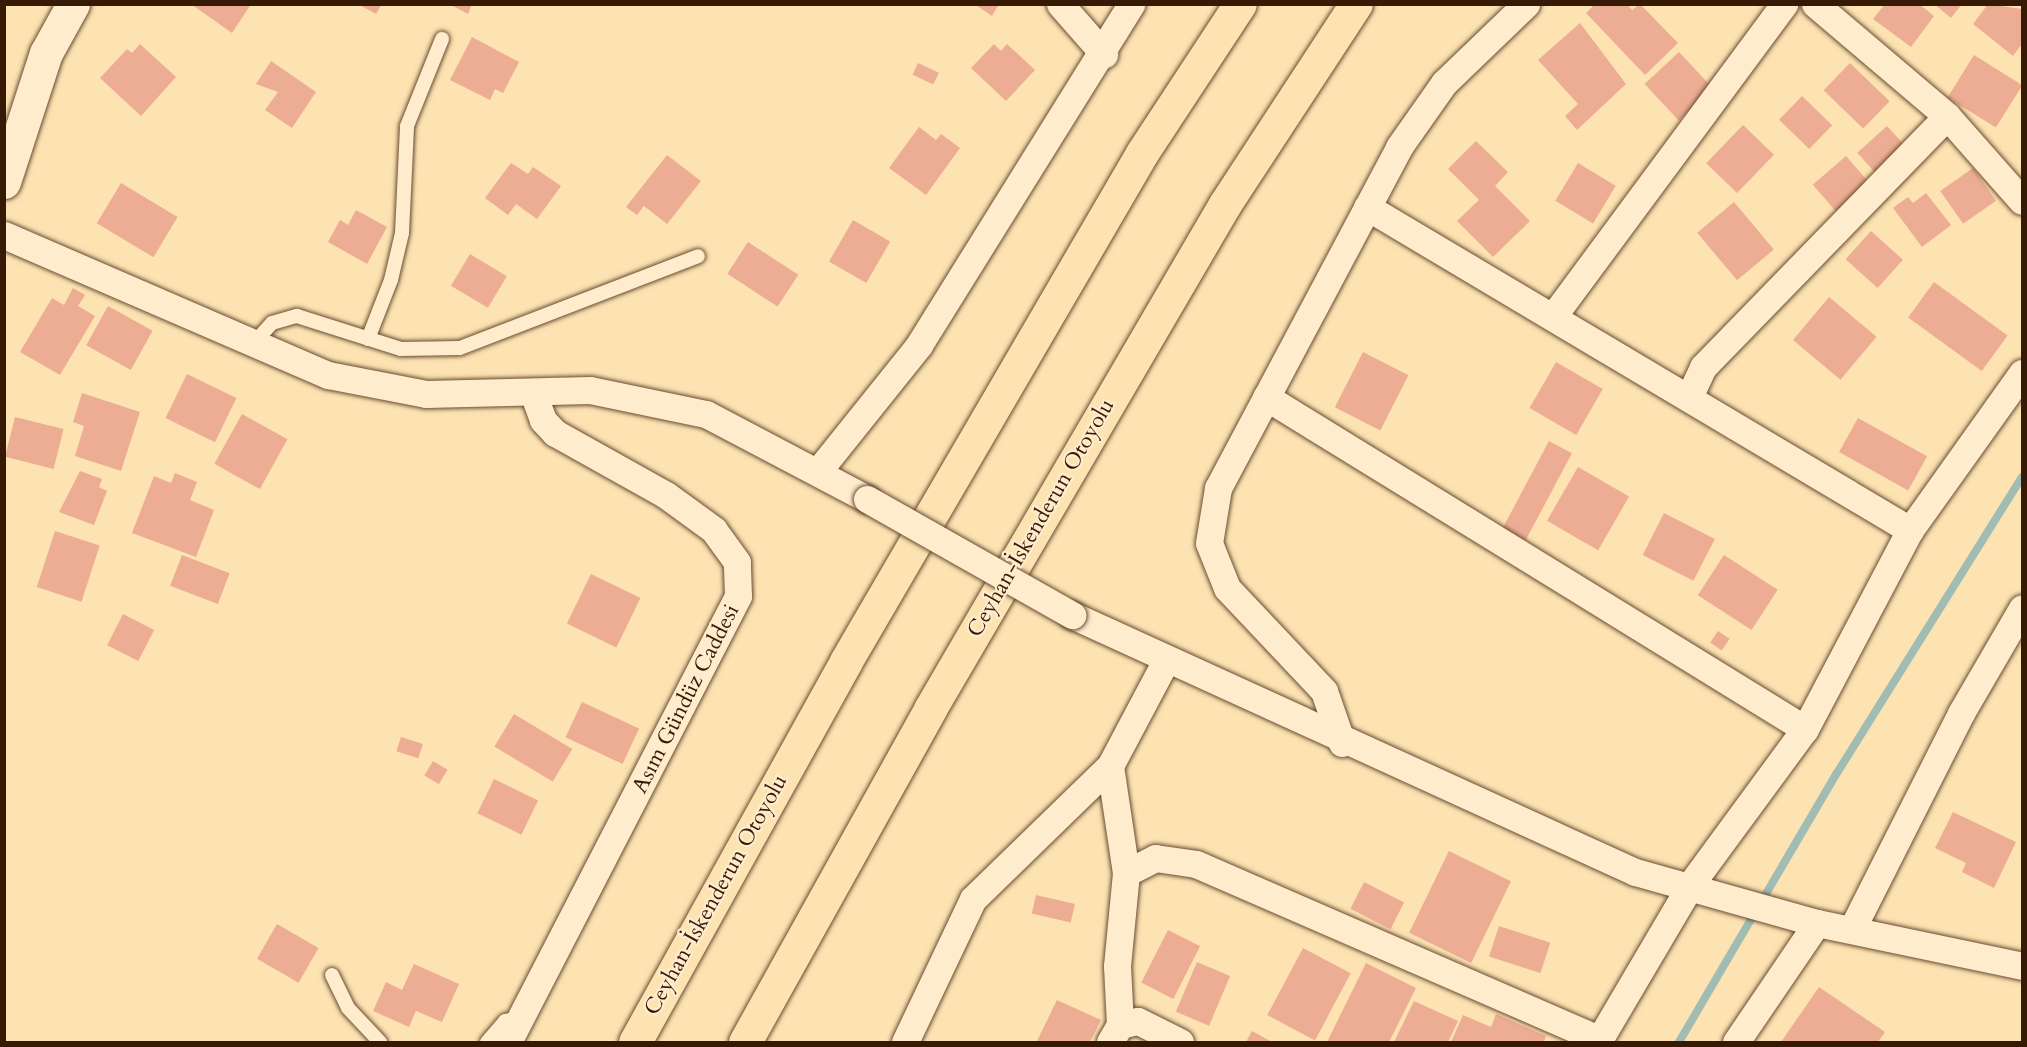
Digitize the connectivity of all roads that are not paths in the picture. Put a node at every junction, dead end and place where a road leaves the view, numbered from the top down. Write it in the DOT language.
graph roads {
  1 [pos="73,4"];
  2 [pos="1060,4"];
  3 [pos="1131,4"];
  4 [pos="1240,4"];
  5 [pos="1356,4"];
  6 [pos="1526,4"];
  7 [pos="1784,4"];
  8 [pos="1815,4"];
  9 [pos="442,39"];
  10 [pos="1104,54"];
  11 [pos="1947,116"];
  12 [pos="4,182"];
  13 [pos="2022,201"];
  14 [pos="1367,207"];
  15 [pos="4,235"];
  16 [pos="698,256"];
  17 [pos="1554,315"];
  18 [pos="368,339"];
  19 [pos="254,343"];
  20 [pos="2022,373"];
  21 [pos="533,392"];
  22 [pos="1690,395"];
  23 [pos="1266,398"];
  24 [pos="819,470"];
  25 [pos="1910,530"];
  26 [pos="2022,608"];
  27 [pos="1165,662"];
  28 [pos="1805,729"];
  29 [pos="1342,743"];
  30 [pos="1110,766"];
  31 [pos="1126,873"];
  32 [pos="1691,884"];
  33 [pos="1816,923"];
  34 [pos="1853,927"];
  35 [pos="2022,966"];
  36 [pos="332,975"];
  37 [pos="521,1018"];
  38 [pos="1115,1034"];
  39 [pos="1599,1041"];
  40 [pos="380,1042"];
  41 [pos="487,1042"];
  42 [pos="508,1042"];
  43 [pos="635,1042"];
  44 [pos="745,1042"];
  45 [pos="905,1042"];
  46 [pos="1180,1042"];
  47 [pos="1736,1042"];
  1 -- 12 [label="street"];
  2 -- 10 [label="street"];
  3 -- 10 [label="street"];
  4 -- 43 [label="highway, Ceyhan-İskenderun Otoyolu"];
  5 -- 44 [label="highway, Ceyhan-İskenderun Otoyolu"];
  6 -- 14 [label="street"];
  7 -- 17 [label="street"];
  8 -- 11 [label="street"];
  9 -- 18 [label="lane"];
  10 -- 24 [label="street"];
  11 -- 13 [label="street"];
  11 -- 22 [label="street"];
  14 -- 17 [label="street"];
  14 -- 23 [label="street"];
  15 -- 19 [label="street"];
  16 -- 18 [label="lane"];
  17 -- 22 [label="street"];
  18 -- 19 [label="lane"];
  19 -- 21 [label="street"];
  20 -- 25 [label="street"];
  21 -- 24 [label="street"];
  21 -- 37 [label="street, Asım Gündüz Caddesi"];
  22 -- 25 [label="street"];
  23 -- 28 [label="street"];
  23 -- 29 [label="street"];
  24 -- 27 [label="street, bridge"];
  25 -- 28 [label="street"];
  26 -- 34 [label="street"];
  27 -- 29 [label="street"];
  27 -- 30 [label="street"];
  28 -- 32 [label="street"];
  29 -- 32 [label="street"];
  30 -- 31 [label="street"];
  30 -- 45 [label="street"];
  31 -- 38 [label="street"];
  31 -- 39 [label="street"];
  32 -- 33 [label="street"];
  32 -- 39 [label="street"];
  33 -- 34 [label="street"];
  33 -- 47 [label="street"];
  34 -- 35 [label="street"];
  36 -- 40 [label="lane"];
  37 -- 41 [label="lane"];
  37 -- 42 [label="street, Asım Gündüz Caddesi"];
  38 -- 46 [label="street"];
}
